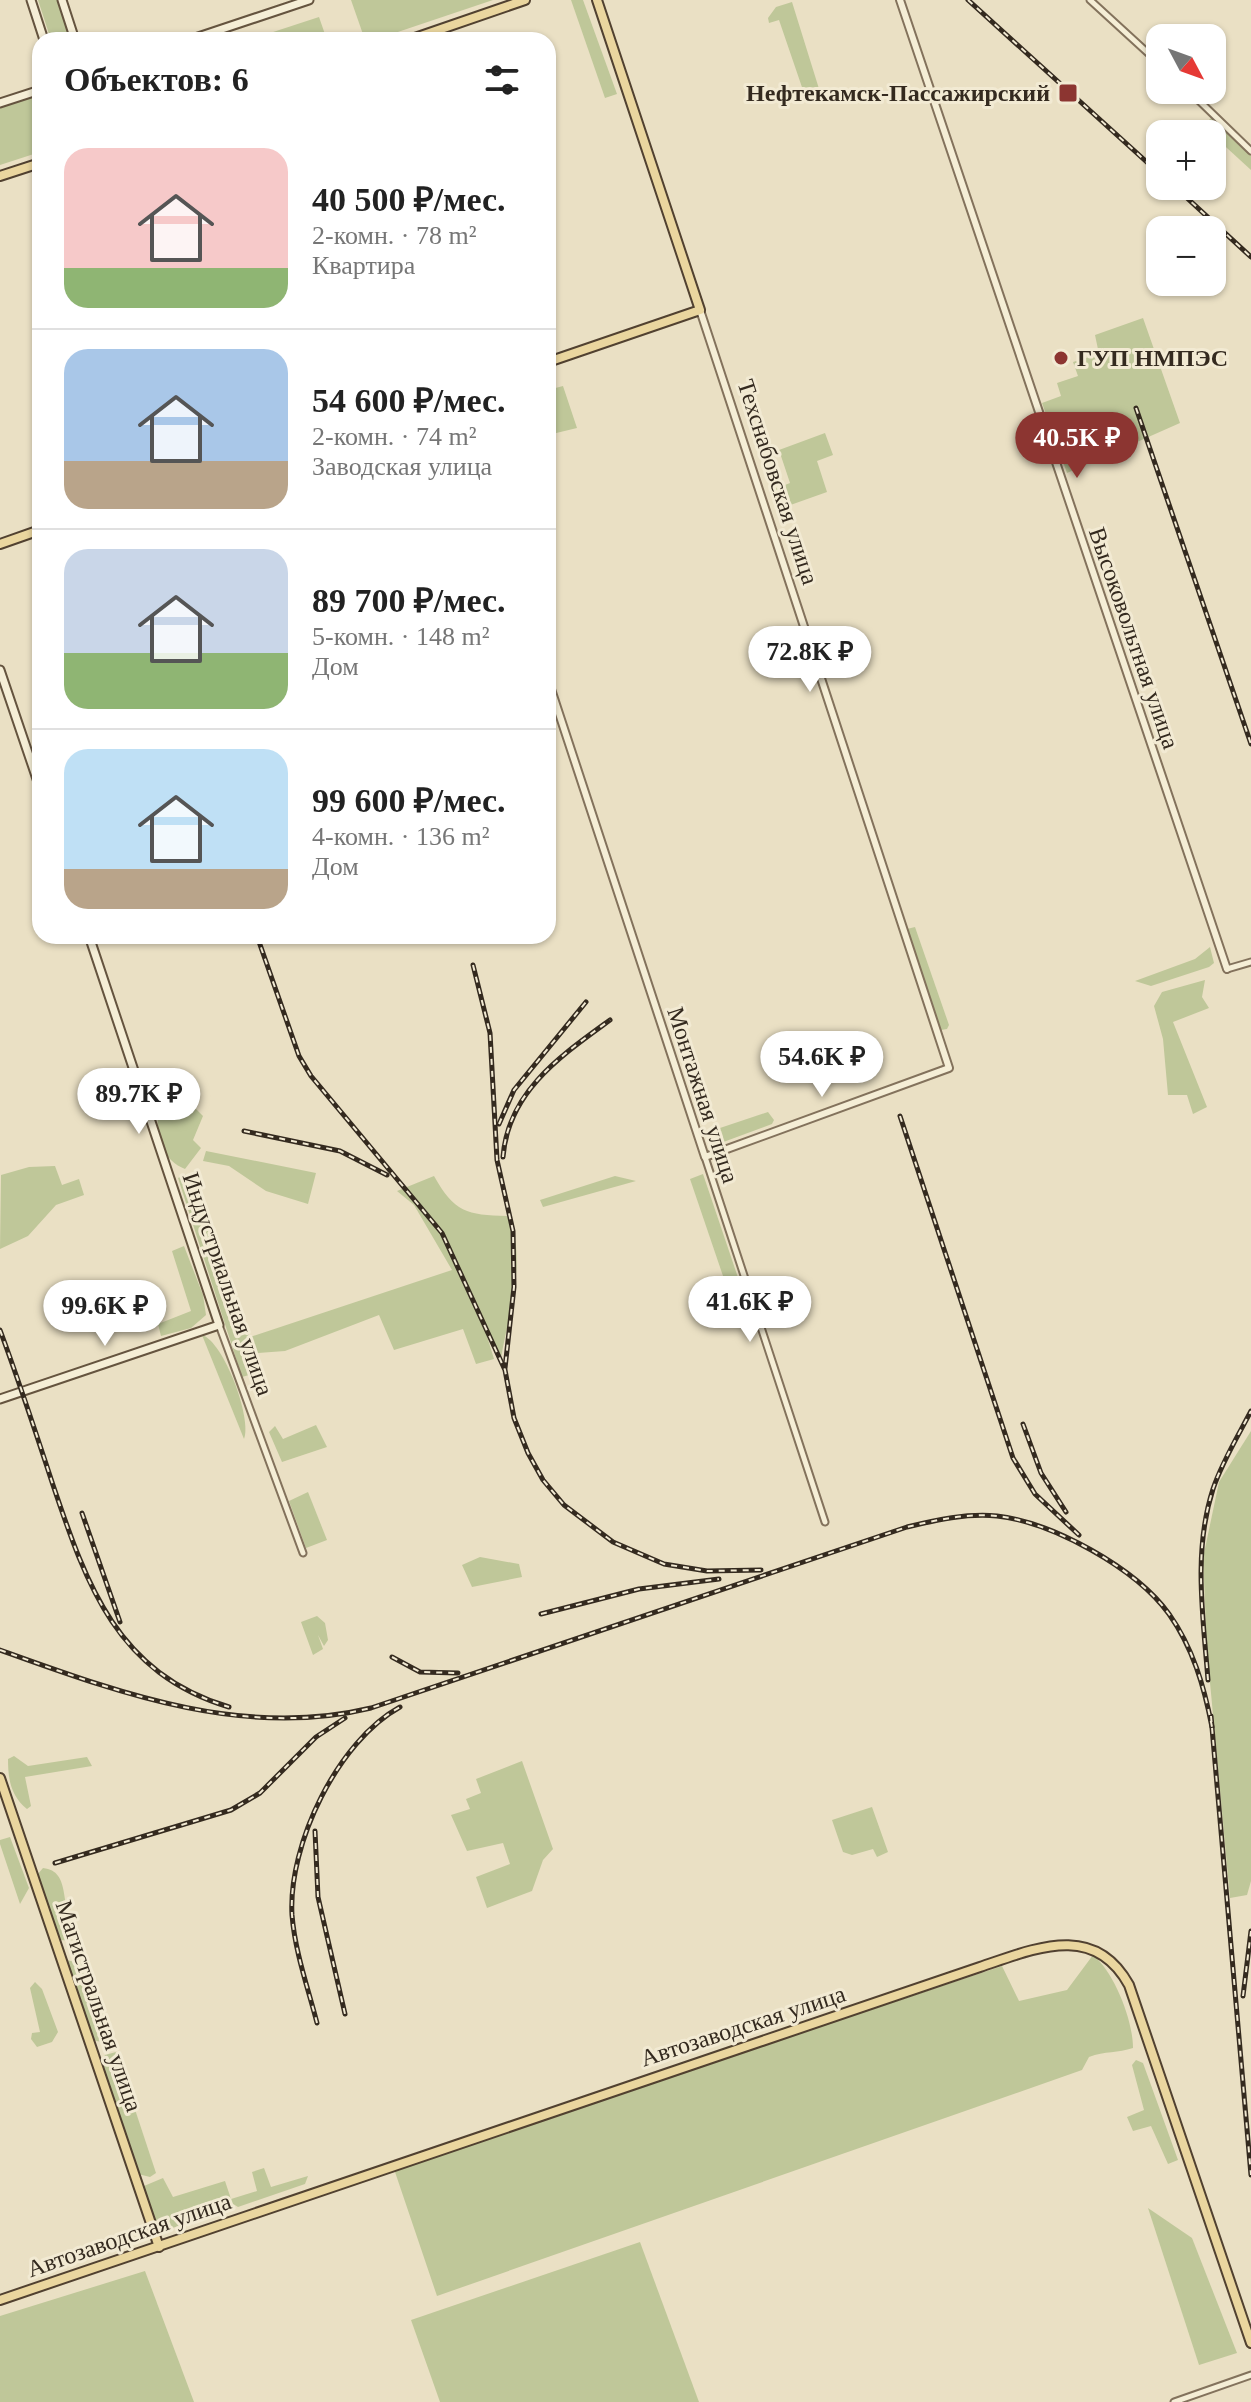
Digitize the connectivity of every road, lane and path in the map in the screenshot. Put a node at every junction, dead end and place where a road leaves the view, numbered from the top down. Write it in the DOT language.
graph roads {
  1 [pos="31,0"];
  2 [pos="62,0"];
  3 [pos="309,0"];
  4 [pos="525,0"];
  5 [pos="900,0"];
  6 [pos="1090,0"];
  7 [pos="597,2"];
  8 [pos="41,32"];
  9 [pos="72,32"];
  10 [pos="213,32"];
  11 [pos="432,32"];
  12 [pos="1146,51"];
  13 [pos="32,93"];
  14 [pos="0,103"];
  15 [pos="1202,104"];
  16 [pos="1251,151"];
  17 [pos="32,166"];
  18 [pos="0,176"];
  19 [pos="700,310"];
  20 [pos="556,359"];
  21 [pos="32,533"];
  22 [pos="0,544"];
  23 [pos="0,670"];
  24 [pos="556,704"];
  25 [pos="32,764"];
  26 [pos="92,944"];
  27 [pos="1251,962"];
  28 [pos="1227,969"];
  29 [pos="705,1157"];
  30 [pos="219,1325"];
  31 [pos="0,1399"];
  32 [pos="825,1522"];
  33 [pos="303,1553"];
  34 [pos="0,1778"];
  35 [pos="159,2247"];
  36 [pos="0,2300"];
  37 [pos="1251,2343"];
  38 [pos="1251,2375"];
  39 [pos="1174,2402"];
  1 -- 8 [label="main road"];
  2 -- 9 [label="main road"];
  3 -- 10 [label="main road"];
  4 -- 11 [label="main road"];
  5 -- 28 [label="street, Высоковольтная улица"];
  6 -- 12 [label="street"];
  7 -- 19 [label="main road, Техснабовская улица"];
  13 -- 14 [label="main road"];
  15 -- 16 [label="street"];
  17 -- 18 [label="main road"];
  19 -- 20 [label="main road"];
  19 -- 29 [label="street, Техснабовская улица"];
  21 -- 22 [label="main road"];
  23 -- 25 [label="main road"];
  24 -- 29 [label="street, Монтажная улица"];
  26 -- 30 [label="main road, Индустриальная улица"];
  27 -- 28 [label="street"];
  29 -- 32 [label="street, Монтажная улица"];
  30 -- 31 [label="main road"];
  30 -- 33 [label="street, Индустриальная улица"];
  34 -- 35 [label="main road, Магистральная улица"];
  35 -- 36 [label="main road, Автозаводская улица"];
  35 -- 37 [label="main road, Автозаводская улица"];
  38 -- 39 [label="street"];
}
